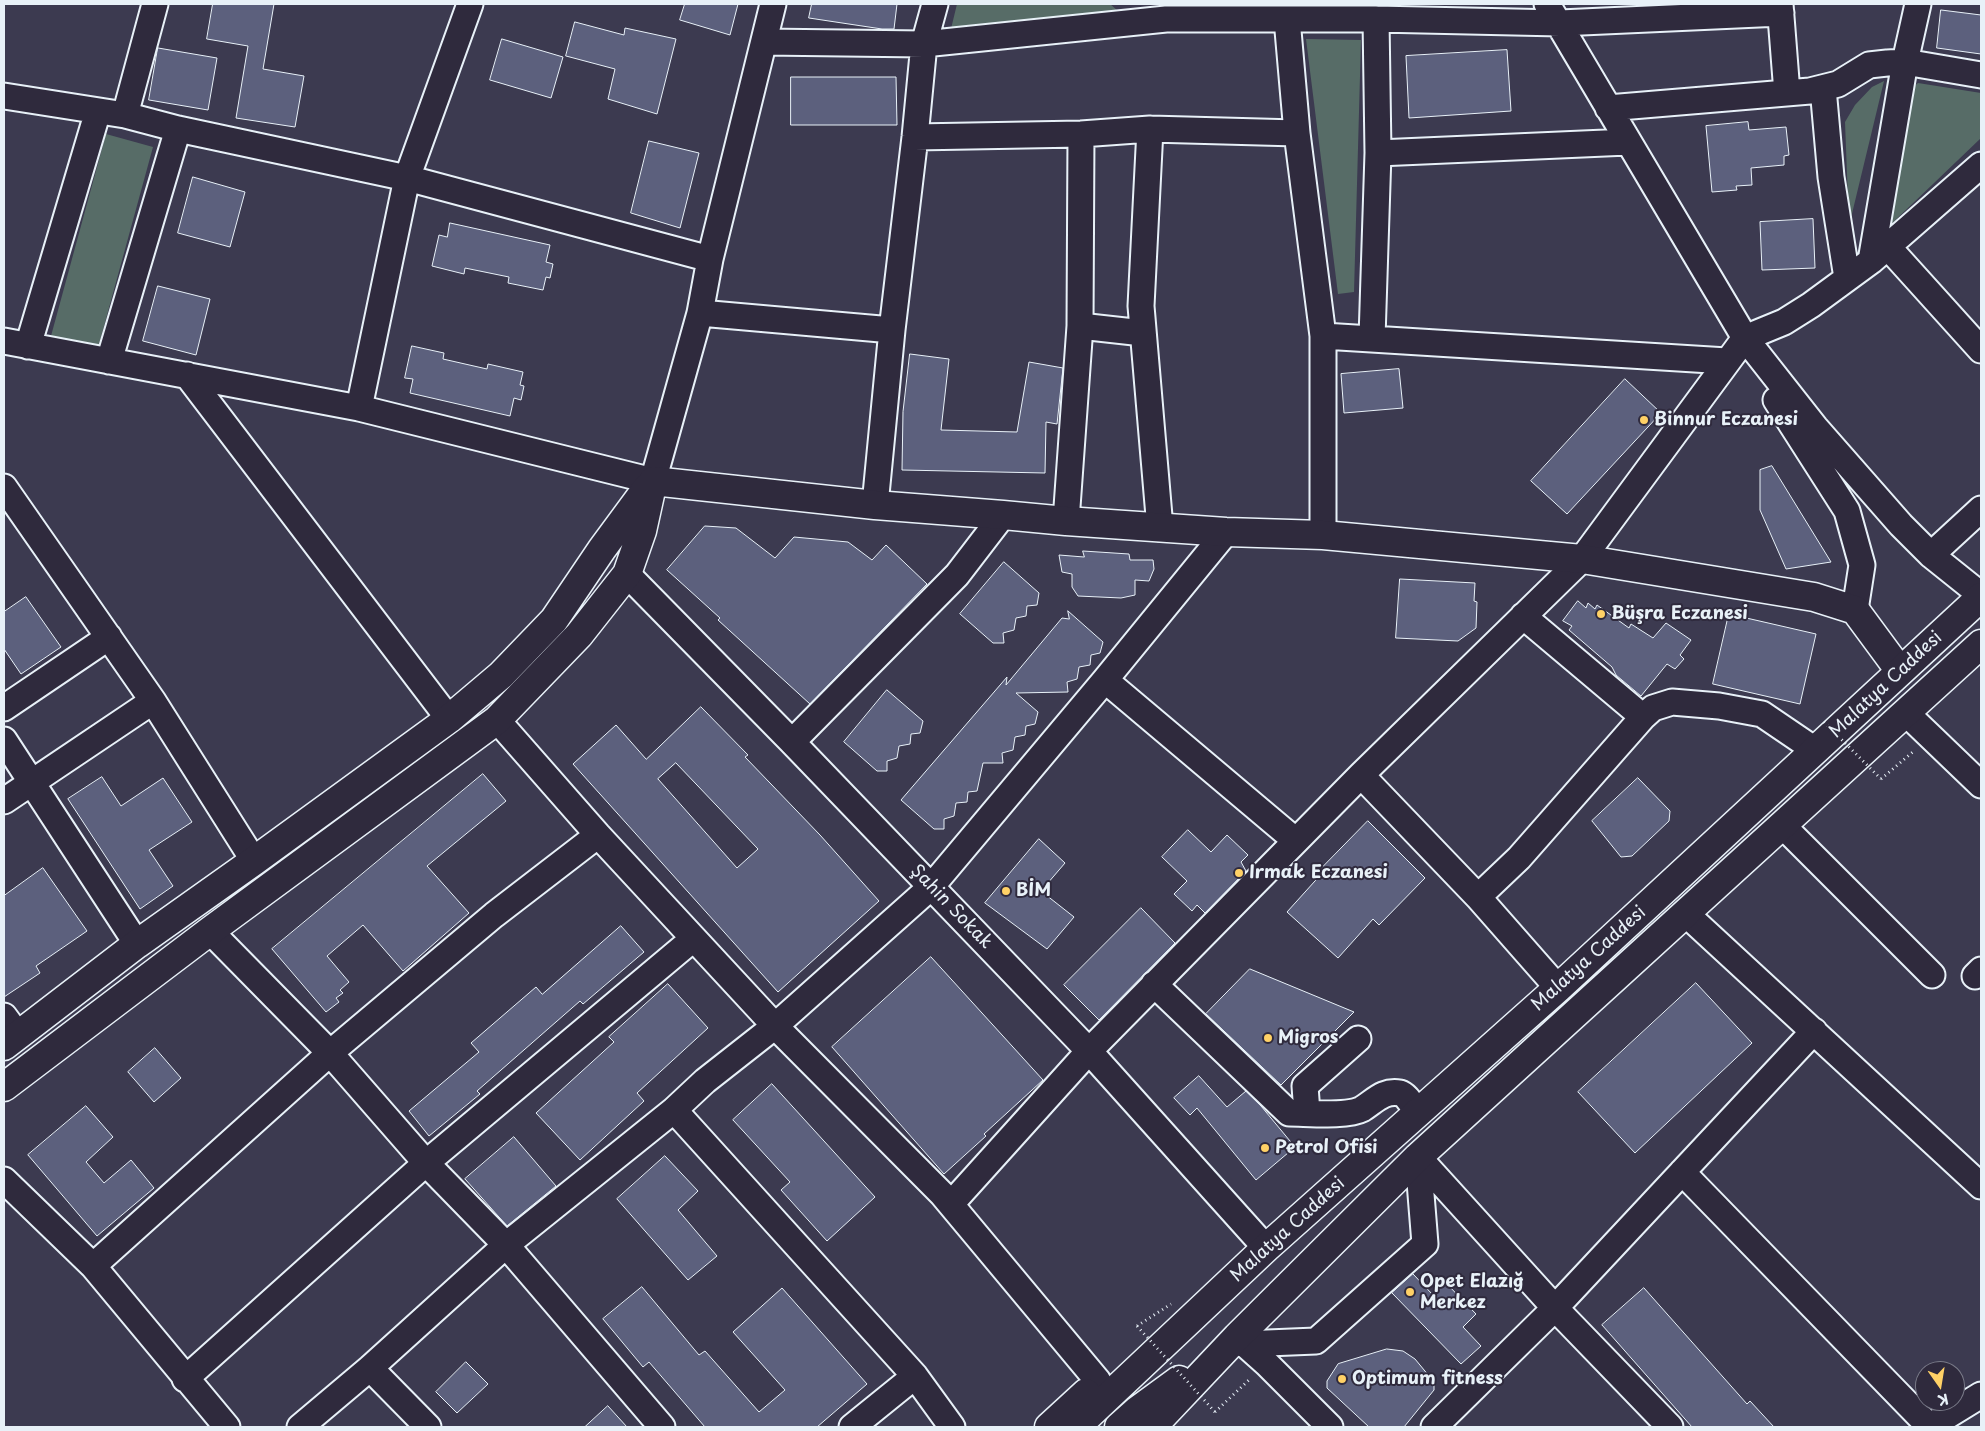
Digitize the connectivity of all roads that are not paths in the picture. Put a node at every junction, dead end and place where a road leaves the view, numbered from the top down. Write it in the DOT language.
graph roads {
  1 [pos="154,4"];
  2 [pos="470,4"];
  3 [pos="773,4"];
  4 [pos="935,4"];
  5 [pos="1918,4"];
  6 [pos="1781,8"];
  7 [pos="1131,12"];
  8 [pos="1173,12"];
  9 [pos="1554,14"];
  10 [pos="1287,19"];
  11 [pos="1376,19"];
  12 [pos="764,42"];
  13 [pos="924,44"];
  14 [pos="1905,62"];
  15 [pos="1981,75"];
  16 [pos="1822,88"];
  17 [pos="1787,93"];
  18 [pos="4,96"];
  19 [pos="1608,108"];
  20 [pos="98,111"];
  21 [pos="125,115"];
  22 [pos="178,129"];
  23 [pos="1150,129"];
  24 [pos="1296,133"];
  25 [pos="1082,134"];
  26 [pos="915,137"];
  27 [pos="1628,142"];
  28 [pos="1378,153"];
  29 [pos="1981,164"];
  30 [pos="407,178"];
  31 [pos="1879,254"];
  32 [pos="710,259"];
  33 [pos="1847,278"];
  34 [pos="700,312"];
  35 [pos="1080,326"];
  36 [pos="892,330"];
  37 [pos="1143,333"];
  38 [pos="1323,336"];
  39 [pos="1372,338"];
  40 [pos="1745,338"];
  41 [pos="16,344"];
  42 [pos="1981,350"];
  43 [pos="108,361"];
  44 [pos="1727,361"];
  45 [pos="187,376"];
  46 [pos="359,408"];
  47 [pos="653,481"];
  48 [pos="4,487"];
  49 [pos="875,505"];
  50 [pos="1981,509"];
  51 [pos="1003,515"];
  52 [pos="1066,521"];
  53 [pos="1160,528"];
  54 [pos="1226,532"];
  55 [pos="1323,535"];
  56 [pos="1931,555"];
  57 [pos="1582,559"];
  58 [pos="627,574"];
  59 [pos="1981,596"];
  60 [pos="1855,610"];
  61 [pos="1524,616"];
  62 [pos="109,637"];
  63 [pos="1980,647"];
  64 [pos="1900,671"];
  65 [pos="1106,680"];
  66 [pos="153,701"];
  67 [pos="4,708"];
  68 [pos="1906,713"];
  69 [pos="1643,717"];
  70 [pos="449,719"];
  71 [pos="496,720"];
  72 [pos="4,740"];
  73 [pos="792,742"];
  74 [pos="1815,750"];
  75 [pos="1361,775"];
  76 [pos="31,781"];
  77 [pos="1981,785"];
  78 [pos="4,801"];
  79 [pos="1784,826"];
  80 [pos="598,835"];
  81 [pos="1296,841"];
  82 [pos="254,861"];
  83 [pos="931,887"];
  84 [pos="1478,897"];
  85 [pos="1685,913"];
  86 [pos="210,931"];
  87 [pos="693,939"];
  88 [pos="137,944"];
  89 [pos="1932,975"];
  90 [pos="1154,984"];
  91 [pos="1558,988"];
  92 [pos="775,1026"];
  93 [pos="1814,1030"];
  94 [pos="8,1033"];
  95 [pos="1358,1039"];
  96 [pos="1089,1051"];
  97 [pos="330,1053"];
  98 [pos="4,1087"];
  99 [pos="674,1110"];
  100 [pos="1418,1112"];
  101 [pos="1307,1113"];
  102 [pos="1418,1157"];
  103 [pos="426,1163"];
  104 [pos="1682,1172"];
  105 [pos="4,1180"];
  106 [pos="1981,1186"];
  107 [pos="951,1204"];
  108 [pos="506,1245"];
  109 [pos="1266,1248"];
  110 [pos="93,1266"];
  111 [pos="1555,1308"];
  112 [pos="1193,1317"];
  113 [pos="1240,1341"];
  114 [pos="370,1368"];
  115 [pos="915,1376"];
  116 [pos="186,1379"];
  117 [pos="1098,1381"];
  118 [pos="1981,1395"];
  119 [pos="227,1427"];
  120 [pos="300,1427"];
  121 [pos="428,1427"];
  122 [pos="662,1427"];
  123 [pos="852,1427"];
  124 [pos="952,1427"];
  125 [pos="1049,1427"];
  126 [pos="1076,1427"];
  127 [pos="1119,1427"];
  128 [pos="1152,1427"];
  129 [pos="1330,1427"];
  130 [pos="1434,1427"];
  131 [pos="1670,1427"];
  132 [pos="1930,1427"];
  1 -- 21 [label="street"];
  2 -- 30 [label="street"];
  3 -- 12 [label="street"];
  4 -- 13 [label="street"];
  5 -- 14 [label="street"];
  6 -- 9 [label="street"];
  6 -- 17 [label="street"];
  7 -- 8 [label="street"];
  7 -- 13 [label="street"];
  8 -- 10 [label="street"];
  9 -- 11 [label="street"];
  9 -- 19 [label="street"];
  10 -- 11 [label="street"];
  10 -- 24 [label="street"];
  11 -- 28 [label="street"];
  12 -- 13 [label="street"];
  12 -- 32 [label="street"];
  13 -- 26 [label="street"];
  14 -- 15 [label="street"];
  14 -- 16 [label="street"];
  14 -- 31 [label="street"];
  16 -- 17 [label="street"];
  16 -- 33 [label="street"];
  17 -- 19 [label="street"];
  18 -- 20 [label="street"];
  19 -- 27 [label="street"];
  20 -- 21 [label="street"];
  20 -- 41 [label="street"];
  21 -- 22 [label="street"];
  22 -- 30 [label="street"];
  22 -- 43 [label="street"];
  23 -- 24 [label="street"];
  23 -- 25 [label="street"];
  23 -- 37 [label="street"];
  24 -- 38 [label="street"];
  25 -- 26 [label="street"];
  25 -- 35 [label="street"];
  26 -- 36 [label="street"];
  27 -- 28 [label="street"];
  27 -- 40 [label="street"];
  28 -- 39 [label="street"];
  29 -- 31 [label="street"];
  30 -- 32 [label="street"];
  30 -- 46 [label="street"];
  31 -- 33 [label="street"];
  31 -- 42 [label="street"];
  32 -- 34 [label="street"];
  33 -- 40 [label="street"];
  34 -- 36 [label="street"];
  34 -- 47 [label="street"];
  35 -- 37 [label="street"];
  35 -- 52 [label="street"];
  36 -- 49 [label="street"];
  37 -- 53 [label="street"];
  38 -- 39 [label="street"];
  38 -- 55 [label="street"];
  39 -- 44 [label="street"];
  40 -- 44 [label="street"];
  40 -- 56 [label="street"];
  40 -- 60 [label="street"];
  41 -- 43 [label="street"];
  43 -- 45 [label="street"];
  44 -- 57 [label="street"];
  45 -- 46 [label="street"];
  45 -- 70 [label="street"];
  46 -- 47 [label="street"];
  47 -- 49 [label="main road"];
  47 -- 58 [label="main road"];
  47 -- 70 [label="main road"];
  48 -- 62 [label="street"];
  49 -- 51 [label="main road"];
  50 -- 56 [label="street"];
  51 -- 52 [label="main road"];
  51 -- 73 [label="street"];
  52 -- 53 [label="main road"];
  53 -- 54 [label="main road"];
  54 -- 55 [label="main road"];
  54 -- 65 [label="street"];
  55 -- 57 [label="main road"];
  56 -- 59 [label="street"];
  57 -- 60 [label="main road"];
  57 -- 61 [label="street"];
  58 -- 71 [label="main road"];
  58 -- 73 [label="street, Şahin Sokak"];
  59 -- 64 [label="main road, Malatya Caddesi"];
  60 -- 64 [label="main road"];
  61 -- 69 [label="street"];
  61 -- 75 [label="street"];
  62 -- 66 [label="street"];
  62 -- 67 [label="street"];
  63 -- 68 [label="main road, Malatya Caddesi"];
  64 -- 74 [label="main road, Malatya Caddesi"];
  65 -- 81 [label="street"];
  65 -- 83 [label="street"];
  66 -- 76 [label="street"];
  66 -- 82 [label="street"];
  68 -- 77 [label="street"];
  68 -- 79 [label="main road, Malatya Caddesi"];
  69 -- 74 [label="street"];
  69 -- 84 [label="street"];
  70 -- 82 [label="main road"];
  71 -- 80 [label="street"];
  71 -- 86 [label="main road"];
  72 -- 76 [label="street"];
  73 -- 83 [label="street, Şahin Sokak"];
  74 -- 91 [label="main road, Malatya Caddesi"];
  75 -- 81 [label="street"];
  75 -- 84 [label="street"];
  76 -- 78 [label="street"];
  76 -- 88 [label="street"];
  79 -- 85 [label="main road, Malatya Caddesi"];
  79 -- 89 [label="street"];
  80 -- 87 [label="street"];
  80 -- 97 [label="street"];
  81 -- 90 [label="street"];
  82 -- 88 [label="main road"];
  83 -- 92 [label="street"];
  83 -- 96 [label="street, Şahin Sokak"];
  84 -- 91 [label="street"];
  85 -- 93 [label="street"];
  85 -- 102 [label="main road, Malatya Caddesi"];
  86 -- 97 [label="street"];
  86 -- 98 [label="main road"];
  87 -- 92 [label="street"];
  87 -- 103 [label="street"];
  88 -- 94 [label="main road"];
  90 -- 96 [label="street"];
  90 -- 101 [label="street"];
  91 -- 100 [label="main road, Malatya Caddesi"];
  92 -- 99 [label="street"];
  92 -- 107 [label="street"];
  93 -- 104 [label="street"];
  93 -- 106 [label="street"];
  95 -- 101 [label="street"];
  96 -- 107 [label="street"];
  96 -- 109 [label="street, Şahin Sokak"];
  97 -- 103 [label="street"];
  97 -- 110 [label="street"];
  99 -- 108 [label="street"];
  99 -- 115 [label="street"];
  100 -- 101 [label="street"];
  100 -- 109 [label="main road, Malatya Caddesi"];
  102 -- 111 [label="street"];
  102 -- 113 [label="main road, Malatya Caddesi"];
  102 -- 113 [label="street"];
  103 -- 108 [label="street"];
  103 -- 116 [label="street"];
  104 -- 111 [label="street"];
  104 -- 132 [label="street"];
  105 -- 110 [label="street"];
  107 -- 117 [label="street"];
  108 -- 114 [label="street"];
  108 -- 122 [label="street"];
  109 -- 112 [label="main road, Malatya Caddesi"];
  110 -- 116 [label="street"];
  111 -- 130 [label="street"];
  111 -- 131 [label="street"];
  112 -- 117 [label="main road"];
  112 -- 126 [label="main road"];
  113 -- 127 [label="main road"];
  113 -- 128 [label="main road"];
  113 -- 129 [label="street"];
  114 -- 120 [label="street"];
  114 -- 121 [label="street"];
  115 -- 123 [label="street"];
  115 -- 124 [label="street"];
  116 -- 119 [label="street"];
  117 -- 125 [label="main road"];
  118 -- 132 [label="street"];
}
